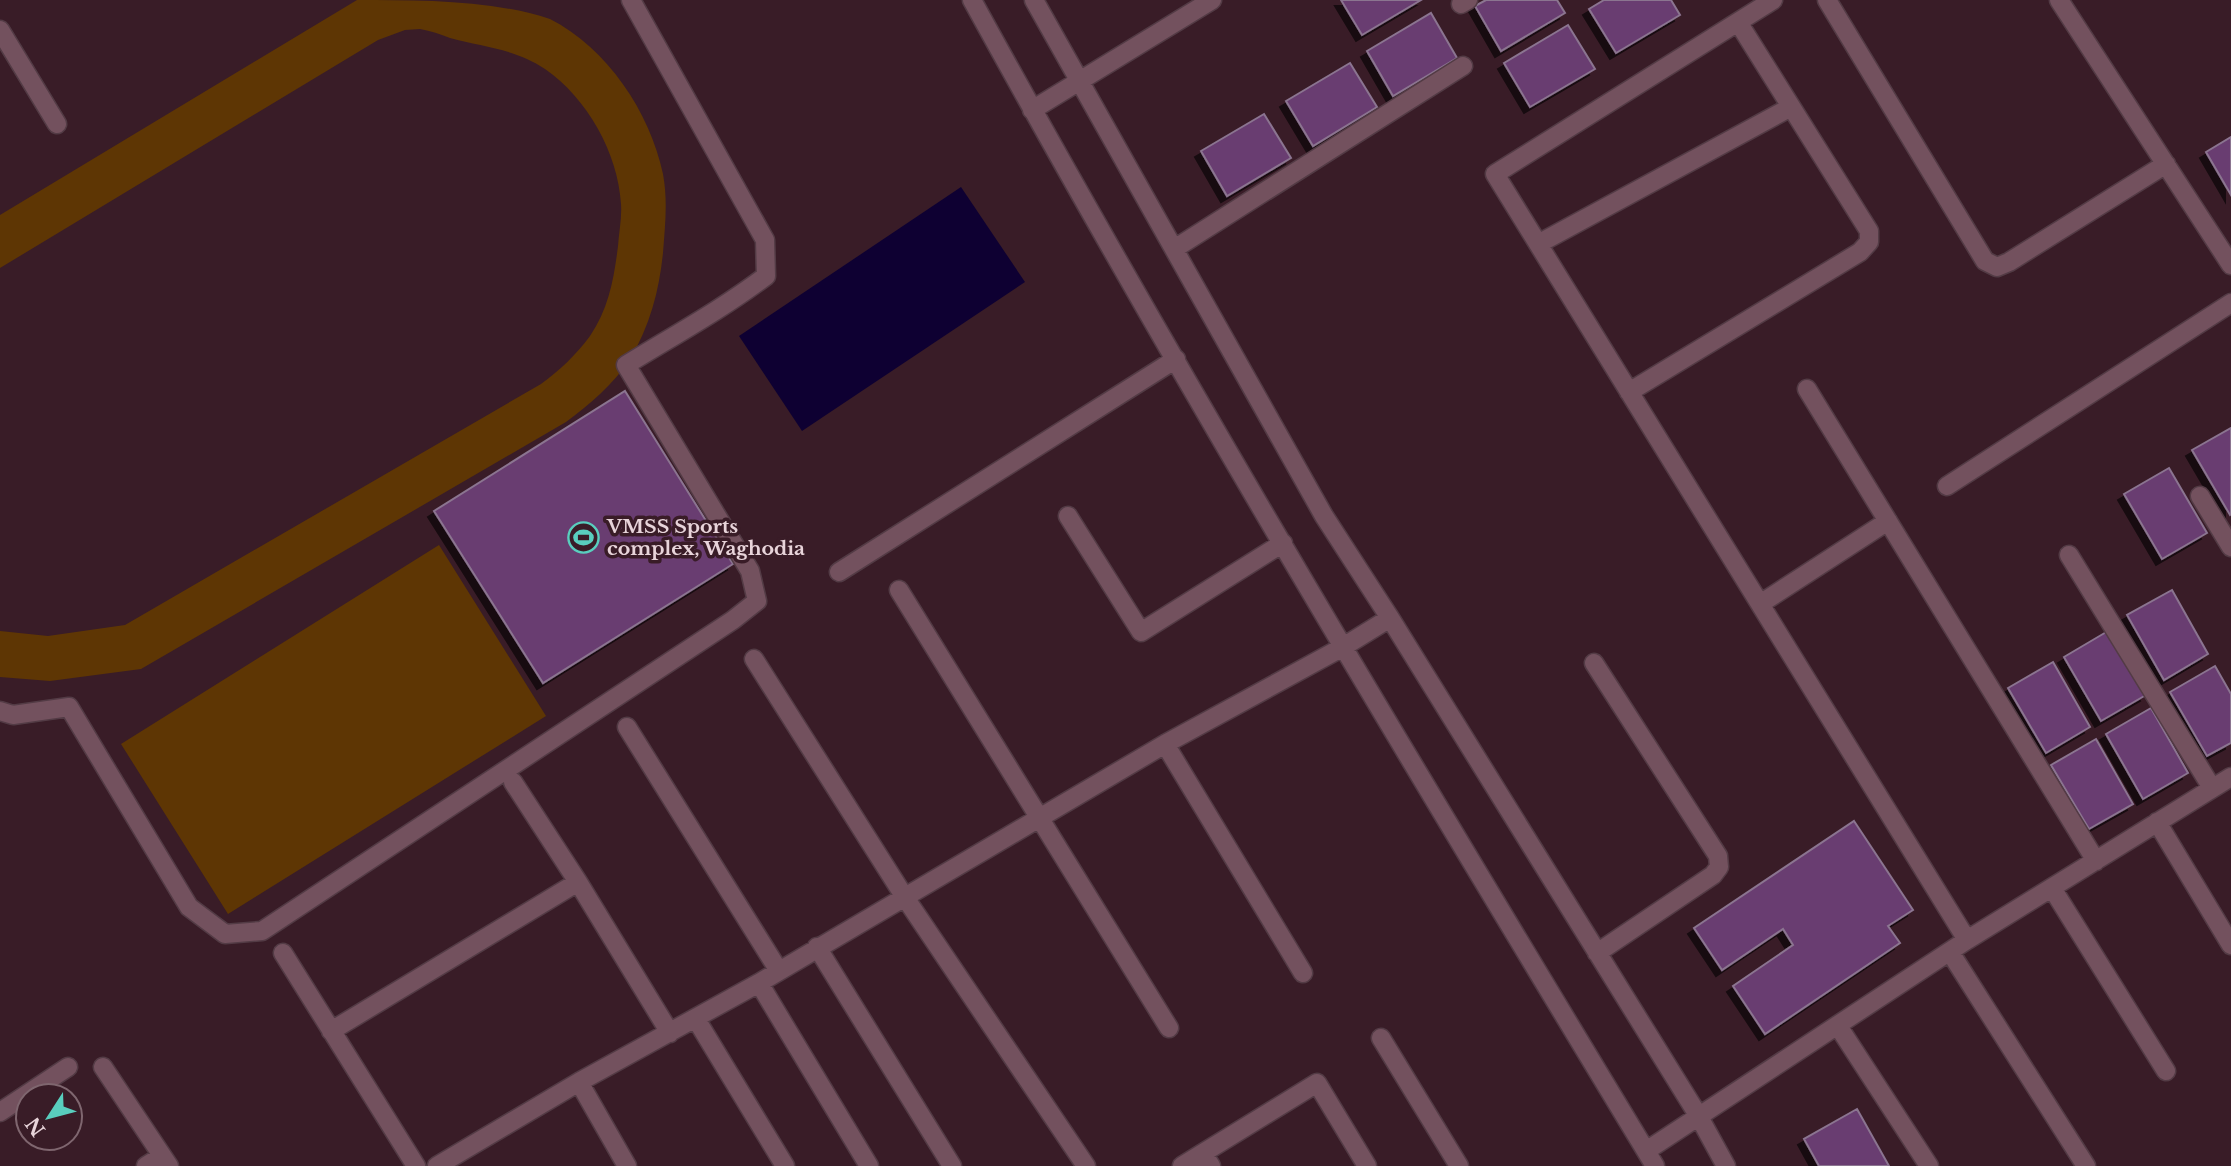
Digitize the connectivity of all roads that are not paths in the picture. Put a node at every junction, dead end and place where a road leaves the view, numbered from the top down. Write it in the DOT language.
graph roads {
  1 [pos="631,0"];
  2 [pos="972,0"];
  3 [pos="1034,0"];
  4 [pos="1212,0"];
  5 [pos="1773,0"];
  6 [pos="1827,0"];
  7 [pos="2059,0"];
  8 [pos="1738,22"];
  9 [pos="0,30"];
  10 [pos="1463,66"];
  11 [pos="1079,81"];
  12 [pos="1791,107"];
  13 [pos="1032,110"];
  14 [pos="57,124"];
  15 [pos="2166,164"];
  16 [pos="1538,244"];
  17 [pos="1174,249"];
  18 [pos="2231,265"];
  19 [pos="2231,303"];
  20 [pos="1176,359"];
  21 [pos="1807,388"];
  22 [pos="1629,391"];
  23 [pos="1947,486"];
  24 [pos="2200,496"];
  25 [pos="1069,516"];
  26 [pos="1888,521"];
  27 [pos="1283,543"];
  28 [pos="2231,547"];
  29 [pos="2069,555"];
  30 [pos="839,572"];
  31 [pos="899,590"];
  32 [pos="1760,604"];
  33 [pos="1390,618"];
  34 [pos="1343,647"];
  35 [pos="754,659"];
  36 [pos="1594,663"];
  37 [pos="0,711"];
  38 [pos="627,727"];
  39 [pos="1164,744"];
  40 [pos="2231,777"];
  41 [pos="513,782"];
  42 [pos="2212,788"];
  43 [pos="1040,819"];
  44 [pos="2157,822"];
  45 [pos="2096,861"];
  46 [pos="578,882"];
  47 [pos="2052,888"];
  48 [pos="904,896"];
  49 [pos="1967,940"];
  50 [pos="2231,945"];
  51 [pos="817,947"];
  52 [pos="1950,952"];
  53 [pos="283,953"];
  54 [pos="1597,953"];
  55 [pos="779,971"];
  56 [pos="1303,973"];
  57 [pos="759,983"];
  58 [pos="696,1018"];
  59 [pos="1838,1026"];
  60 [pos="1169,1028"];
  61 [pos="331,1031"];
  62 [pos="670,1033"];
  63 [pos="1381,1038"];
  64 [pos="103,1067"];
  65 [pos="68,1068"];
  66 [pos="2166,1071"];
  67 [pos="579,1082"];
  68 [pos="0,1112"];
  69 [pos="1698,1115"];
  70 [pos="1650,1158"];
  71 [pos="1207,1160"];
  72 [pos="165,1161"];
  73 [pos="447,1163"];
  74 [pos="146,1166"];
  75 [pos="416,1166"];
  76 [pos="627,1166"];
  77 [pos="785,1166"];
  78 [pos="869,1166"];
  79 [pos="952,1166"];
  80 [pos="1086,1166"];
  81 [pos="1182,1166"];
  82 [pos="1367,1166"];
  83 [pos="1459,1166"];
  84 [pos="1726,1166"];
  85 [pos="1929,1166"];
  86 [pos="2086,1166"];
  1 -- 37 [label="street"];
  2 -- 13 [label="street"];
  3 -- 11 [label="street"];
  4 -- 11 [label="street"];
  5 -- 8 [label="street"];
  6 -- 15 [label="street"];
  7 -- 15 [label="street"];
  8 -- 12 [label="street"];
  8 -- 16 [label="street"];
  9 -- 14 [label="street"];
  10 -- 17 [label="street"];
  11 -- 13 [label="street"];
  11 -- 17 [label="street"];
  12 -- 16 [label="street"];
  12 -- 22 [label="street"];
  13 -- 20 [label="street"];
  15 -- 18 [label="street"];
  16 -- 22 [label="street"];
  17 -- 33 [label="street"];
  19 -- 23 [label="street"];
  20 -- 27 [label="street"];
  20 -- 30 [label="street"];
  21 -- 26 [label="street"];
  22 -- 32 [label="street"];
  24 -- 28 [label="street"];
  25 -- 27 [label="street"];
  26 -- 32 [label="street"];
  26 -- 45 [label="street"];
  27 -- 34 [label="street"];
  29 -- 42 [label="street"];
  31 -- 43 [label="street"];
  32 -- 49 [label="street"];
  33 -- 34 [label="street"];
  33 -- 54 [label="street"];
  34 -- 39 [label="street"];
  34 -- 70 [label="street"];
  35 -- 48 [label="street"];
  36 -- 54 [label="street"];
  38 -- 55 [label="street"];
  39 -- 43 [label="street"];
  39 -- 56 [label="street"];
  40 -- 42 [label="street"];
  41 -- 46 [label="street"];
  42 -- 44 [label="street"];
  43 -- 48 [label="street"];
  43 -- 60 [label="street"];
  44 -- 45 [label="street"];
  44 -- 50 [label="street"];
  45 -- 47 [label="street"];
  46 -- 61 [label="street"];
  46 -- 62 [label="street"];
  47 -- 49 [label="street"];
  47 -- 66 [label="street"];
  48 -- 51 [label="street"];
  48 -- 80 [label="street"];
  49 -- 52 [label="street"];
  51 -- 55 [label="street"];
  51 -- 79 [label="street"];
  52 -- 59 [label="street"];
  52 -- 86 [label="street"];
  53 -- 61 [label="street"];
  54 -- 69 [label="street"];
  55 -- 57 [label="street"];
  57 -- 58 [label="street"];
  57 -- 78 [label="street"];
  58 -- 62 [label="street"];
  58 -- 77 [label="street"];
  59 -- 69 [label="street"];
  59 -- 85 [label="street"];
  61 -- 75 [label="street"];
  62 -- 67 [label="street"];
  63 -- 83 [label="street"];
  64 -- 72 [label="street"];
  65 -- 68 [label="street"];
  67 -- 73 [label="street"];
  67 -- 76 [label="street"];
  69 -- 70 [label="street"];
  69 -- 84 [label="street"];
  71 -- 81 [label="street"];
  71 -- 82 [label="street"];
  72 -- 74 [label="street"];
}
